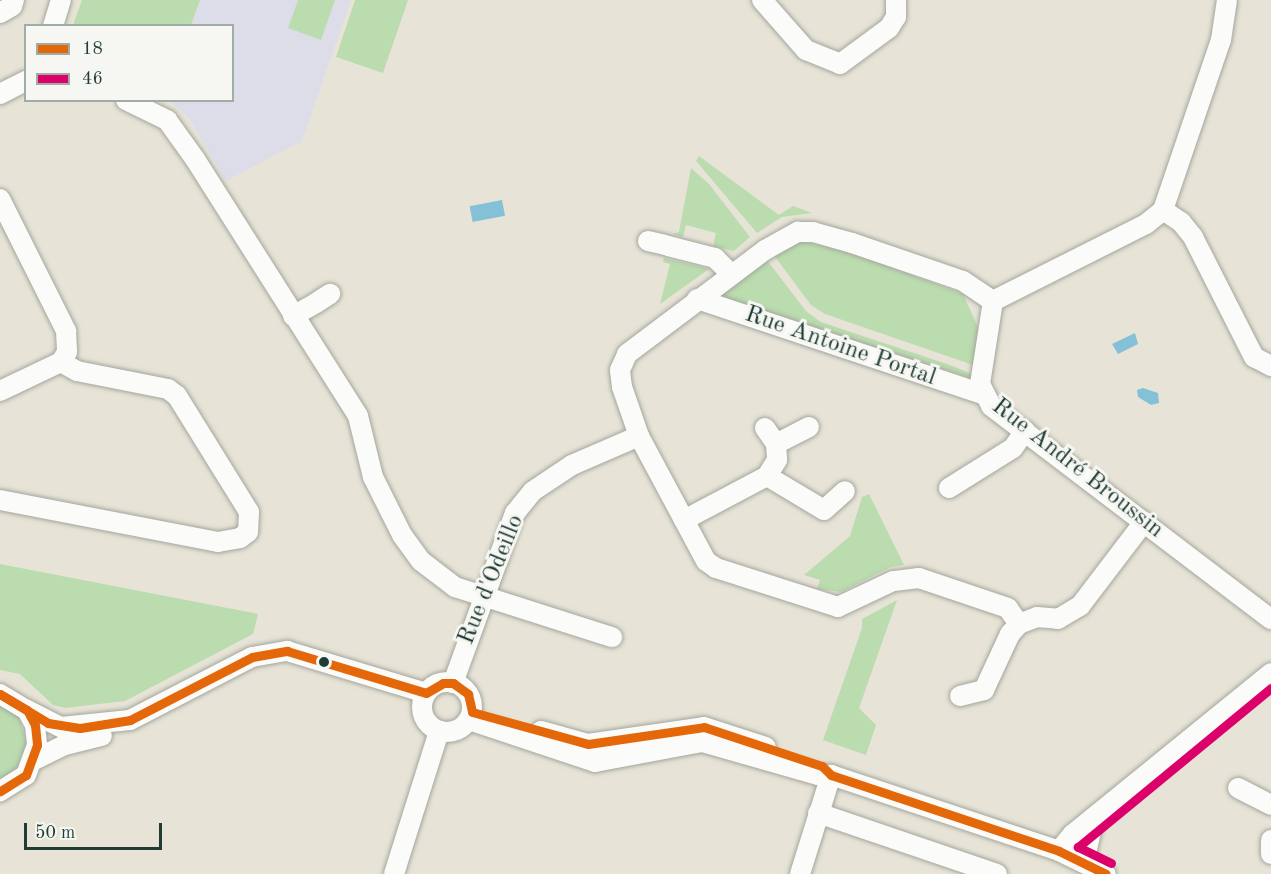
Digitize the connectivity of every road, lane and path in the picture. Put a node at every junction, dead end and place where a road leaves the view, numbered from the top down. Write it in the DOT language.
graph roads {
  1 [pos="14,0"];
  2 [pos="61,0"];
  3 [pos="762,0"];
  4 [pos="896,0"];
  5 [pos="1227,0"];
  6 [pos="0,13"];
  7 [pos="54,24"];
  8 [pos="24,82"];
  9 [pos="0,94"];
  10 [pos="130,102"];
  11 [pos="0,200"];
  12 [pos="1162,210"];
  13 [pos="660,244"];
  14 [pos="731,274"];
  15 [pos="698,299"];
  16 [pos="320,300"];
  17 [pos="993,301"];
  18 [pos="293,316"];
  19 [pos="61,362"];
  20 [pos="1271,366"];
  21 [pos="0,391"];
  22 [pos="983,394"];
  23 [pos="809,427"];
  24 [pos="1025,431"];
  25 [pos="639,436"];
  26 [pos="767,476"];
  27 [pos="950,488"];
  28 [pos="846,491"];
  29 [pos="0,500"];
  30 [pos="684,520"];
  31 [pos="1144,522"];
  32 [pos="482,597"];
  33 [pos="1271,619"];
  34 [pos="1019,624"];
  35 [pos="612,637"];
  36 [pos="1271,673"];
  37 [pos="453,683"];
  38 [pos="0,694"];
  39 [pos="960,696"];
  40 [pos="424,698"];
  41 [pos="27,710"];
  42 [pos="471,716"];
  43 [pos="439,731"];
  44 [pos="34,760"];
  45 [pos="831,775"];
  46 [pos="1238,788"];
  47 [pos="0,791"];
  48 [pos="1271,805"];
  49 [pos="818,813"];
  50 [pos="1094,817"];
  51 [pos="1271,840"];
  52 [pos="1059,851"];
  53 [pos="1271,854"];
  54 [pos="1084,863"];
  55 [pos="394,874"];
  56 [pos="800,874"];
  57 [pos="997,874"];
  58 [pos="1106,874"];
  1 -- 6 [label="street"];
  2 -- 7 [label="street"];
  3 -- 4 [label="street"];
  5 -- 12 [label="street"];
  8 -- 9 [label="street"];
  10 -- 18 [label="street"];
  11 -- 19 [label="street"];
  12 -- 17 [label="street"];
  12 -- 20 [label="street"];
  13 -- 14 [label="street"];
  14 -- 15 [label="street"];
  14 -- 17 [label="street"];
  15 -- 22 [label="street, Rue Antoine Portal"];
  15 -- 25 [label="street"];
  16 -- 18 [label="street"];
  17 -- 22 [label="street, Rue André Broussin"];
  18 -- 32 [label="street"];
  19 -- 21 [label="street"];
  19 -- 29 [label="street"];
  22 -- 24 [label="street, Rue André Broussin"];
  23 -- 26 [label="street"];
  24 -- 27 [label="street"];
  24 -- 31 [label="street, Rue André Broussin"];
  25 -- 30 [label="street"];
  25 -- 32 [label="street, Rue d'Odeillo"];
  26 -- 28 [label="street"];
  26 -- 30 [label="street"];
  30 -- 34 [label="street"];
  31 -- 33 [label="street, Rue André Broussin"];
  31 -- 34 [label="street"];
  32 -- 35 [label="street"];
  32 -- 37 [label="street, Rue d'Odeillo"];
  34 -- 39 [label="street"];
  36 -- 50 [label="street"];
  37 -- 40 [label="street"];
  37 -- 42 [label="street"];
  38 -- 41 [label="street"];
  40 -- 41 [label="street"];
  40 -- 43 [label="street"];
  40 -- 44 [label="street"];
  41 -- 44 [label="street"];
  42 -- 43 [label="street"];
  42 -- 45 [label="street"];
  43 -- 55 [label="street"];
  44 -- 47 [label="street"];
  45 -- 49 [label="street"];
  45 -- 52 [label="street"];
  46 -- 48 [label="street"];
  49 -- 56 [label="street"];
  49 -- 57 [label="street"];
  50 -- 52 [label="street"];
  50 -- 54 [label="street"];
  51 -- 53 [label="street"];
  52 -- 54 [label="street"];
  54 -- 58 [label="street"];
}
